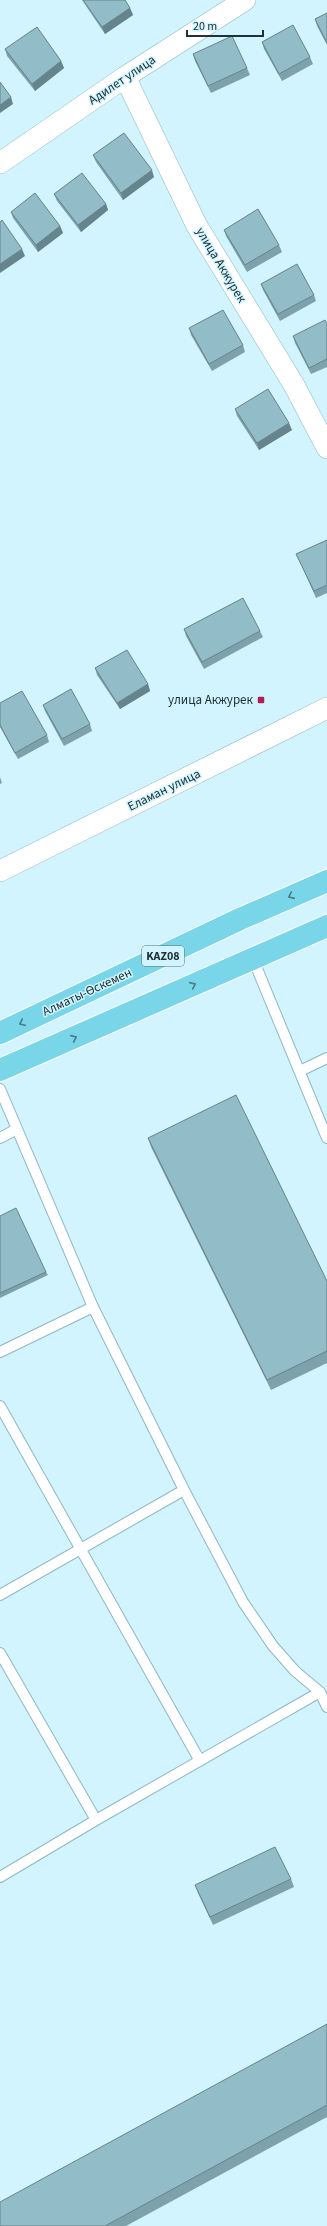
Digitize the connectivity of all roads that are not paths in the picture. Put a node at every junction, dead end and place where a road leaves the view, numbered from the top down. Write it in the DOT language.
graph roads {
  1 [pos="245,0"];
  2 [pos="125,77"];
  3 [pos="0,162"];
  4 [pos="327,448"];
  5 [pos="327,708"];
  6 [pos="0,871"];
  7 [pos="327,881"];
  8 [pos="327,926"];
  9 [pos="254,959"];
  10 [pos="0,1033"];
  11 [pos="327,1058"];
  12 [pos="0,1070"];
  13 [pos="300,1071"];
  14 [pos="0,1088"];
  15 [pos="17,1129"];
  16 [pos="0,1138"];
  17 [pos="327,1138"];
  18 [pos="93,1307"];
  19 [pos="0,1352"];
  20 [pos="0,1406"];
  21 [pos="184,1490"];
  22 [pos="79,1549"];
  23 [pos="0,1595"];
  24 [pos="0,1653"];
  25 [pos="320,1692"];
  26 [pos="327,1707"];
  27 [pos="200,1761"];
  28 [pos="96,1820"];
  29 [pos="0,1877"];
  1 -- 2 [label="street, Адилет улица"];
  2 -- 3 [label="street, Адилет улица"];
  2 -- 4 [label="street, улица Акжурек"];
  5 -- 6 [label="street, Еламан улица"];
  7 -- 10 [label="main road, Алматы-Өскемен / KAZ08, one-way"];
  8 -- 9 [label="main road"];
  12 -- 9 [label="main road, one-way"];
  9 -- 13 [label="lane"];
  11 -- 13 [label="lane"];
  13 -- 17 [label="lane"];
  14 -- 15 [label="lane"];
  15 -- 16 [label="lane"];
  15 -- 18 [label="lane"];
  18 -- 19 [label="lane"];
  18 -- 21 [label="lane"];
  20 -- 22 [label="lane"];
  21 -- 22 [label="lane"];
  21 -- 25 [label="lane"];
  22 -- 23 [label="lane"];
  22 -- 27 [label="lane"];
  24 -- 28 [label="lane"];
  25 -- 26 [label="lane"];
  25 -- 27 [label="lane"];
  27 -- 28 [label="lane"];
  28 -- 29 [label="lane"];
}
